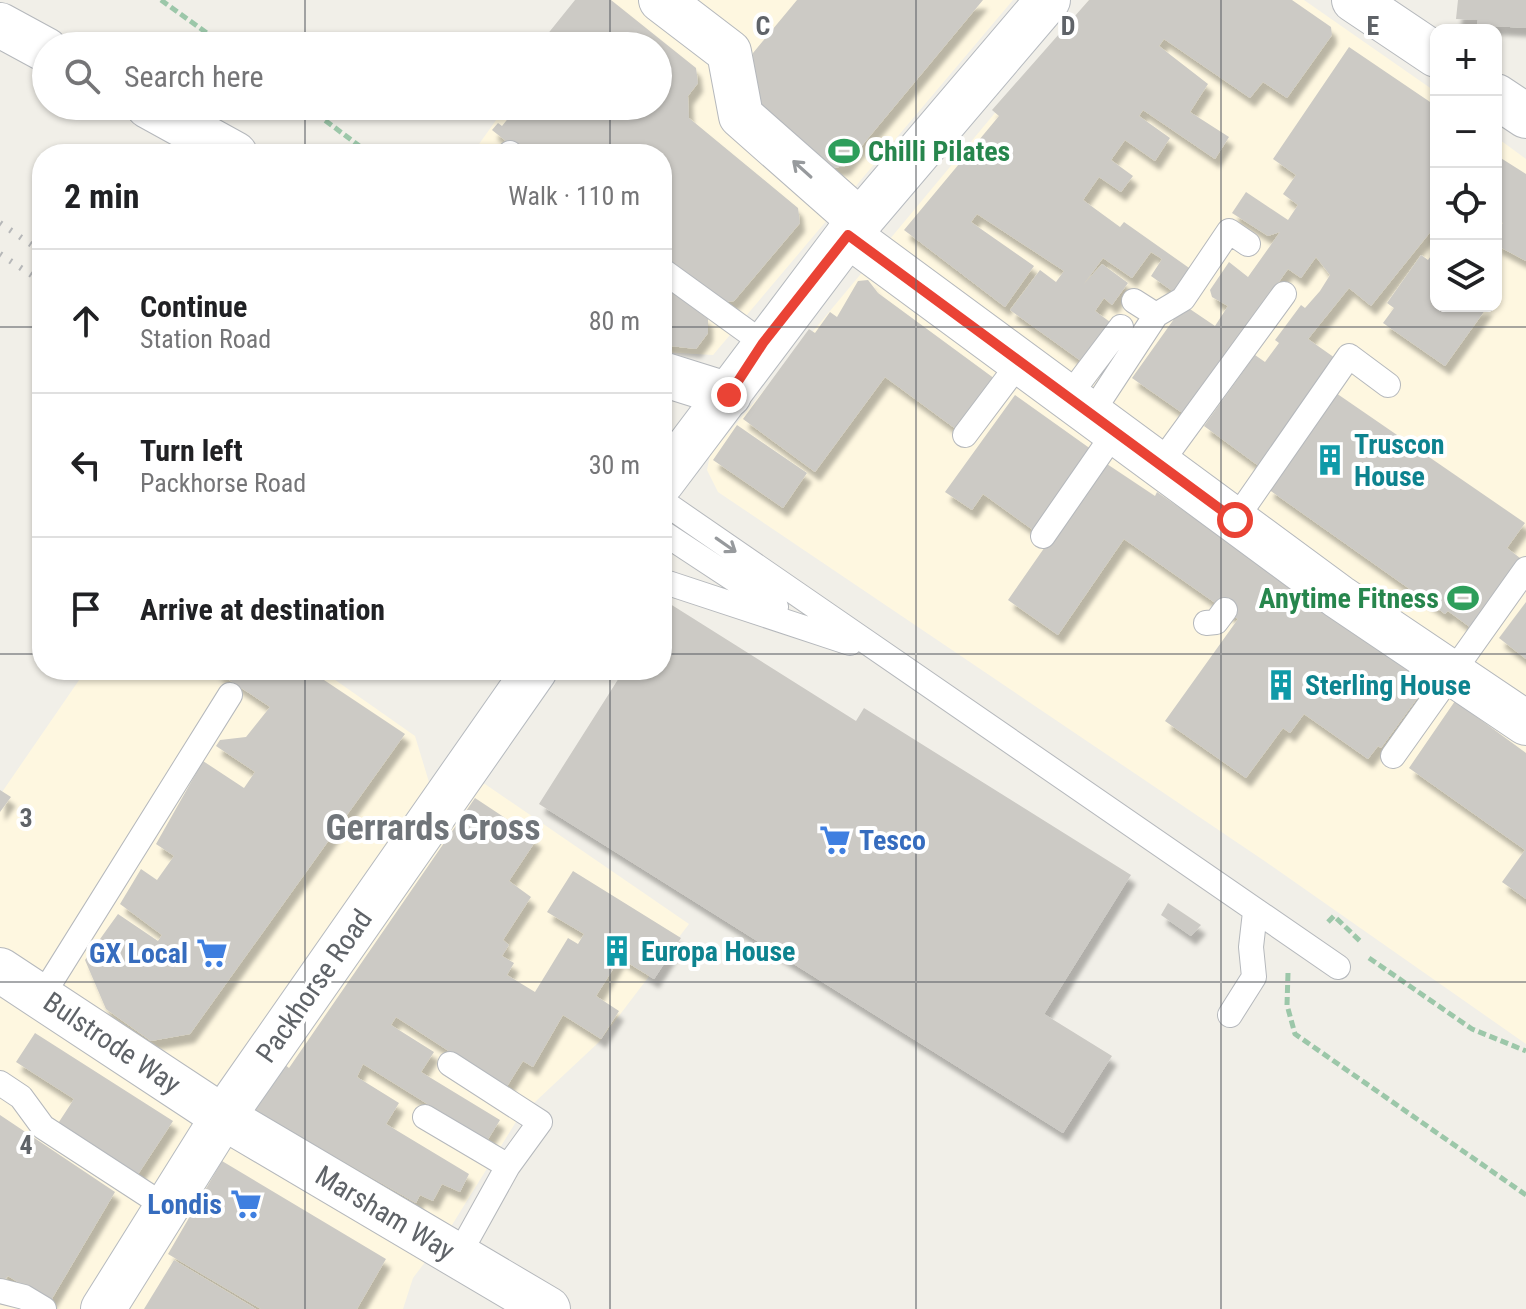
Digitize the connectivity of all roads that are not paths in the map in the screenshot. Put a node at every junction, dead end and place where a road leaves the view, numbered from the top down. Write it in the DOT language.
graph roads {
  1 [pos="661,0"];
  2 [pos="1048,0"];
  3 [pos="1354,0"];
  4 [pos="0,25"];
  5 [pos="32,42"];
  6 [pos="1430,51"];
  7 [pos="1502,100"];
  8 [pos="1526,116"];
  9 [pos="173,120"];
  10 [pos="217,144"];
  11 [pos="854,228"];
  12 [pos="1248,244"];
  13 [pos="672,277"];
  14 [pos="1284,294"];
  15 [pos="1134,301"];
  16 [pos="1156,315"];
  17 [pos="1121,327"];
  18 [pos="763,343"];
  19 [pos="1020,362"];
  20 [pos="672,377"];
  21 [pos="1388,385"];
  22 [pos="729,395"];
  23 [pos="1091,414"];
  24 [pos="965,435"];
  25 [pos="1159,465"];
  26 [pos="672,468"];
  27 [pos="672,487"];
  28 [pos="1043,536"];
  29 [pos="672,539"];
  30 [pos="1254,542"];
  31 [pos="1526,569"];
  32 [pos="672,584"];
  33 [pos="821,631"];
  34 [pos="893,661"];
  35 [pos="1450,672"];
  36 [pos="528,680"];
  37 [pos="230,695"];
  38 [pos="1526,723"];
  39 [pos="1393,756"];
  40 [pos="1255,912"];
  41 [pos="1338,967"];
  42 [pos="0,970"];
  43 [pos="42,996"];
  44 [pos="1230,1015"];
  45 [pos="450,1064"];
  46 [pos="0,1083"];
  47 [pos="223,1117"];
  48 [pos="425,1117"];
  49 [pos="508,1166"];
  50 [pos="166,1207"];
  51 [pos="458,1256"];
  52 [pos="0,1291"];
  53 [pos="44,1309"];
  54 [pos="103,1309"];
  55 [pos="548,1309"];
  11 -- 1 [label="street, one-way"];
  2 -- 11 [label="street"];
  3 -- 6 [label="street"];
  4 -- 5 [label="street"];
  7 -- 8 [label="street"];
  9 -- 10 [label="street"];
  11 -- 18 [label="street"];
  11 -- 19 [label="street"];
  12 -- 16 [label="lane"];
  13 -- 18 [label="lane"];
  14 -- 25 [label="lane"];
  15 -- 16 [label="lane"];
  16 -- 23 [label="lane"];
  17 -- 23 [label="lane"];
  18 -- 22 [label="street"];
  19 -- 23 [label="street"];
  19 -- 24 [label="lane"];
  20 -- 22 [label="street"];
  21 -- 30 [label="lane"];
  22 -- 26 [label="street"];
  23 -- 25 [label="street"];
  23 -- 28 [label="lane"];
  25 -- 30 [label="street"];
  27 -- 34 [label="lane, one-way"];
  29 -- 33 [label="lane"];
  30 -- 35 [label="street"];
  31 -- 35 [label="lane"];
  32 -- 33 [label="lane"];
  33 -- 34 [label="lane"];
  34 -- 40 [label="lane"];
  35 -- 38 [label="street"];
  35 -- 39 [label="lane"];
  36 -- 47 [label="street, Packhorse Road"];
  37 -- 43 [label="lane"];
  40 -- 41 [label="lane"];
  40 -- 44 [label="lane"];
  42 -- 43 [label="street, Bulstrode Way"];
  43 -- 47 [label="street, Bulstrode Way"];
  45 -- 49 [label="lane"];
  46 -- 50 [label="lane"];
  47 -- 50 [label="street, Packhorse Road"];
  47 -- 51 [label="street, Marsham Way"];
  48 -- 49 [label="lane"];
  49 -- 51 [label="lane"];
  50 -- 54 [label="street, Packhorse Road"];
  51 -- 55 [label="street, Marsham Way"];
  52 -- 53 [label="lane"];
}
